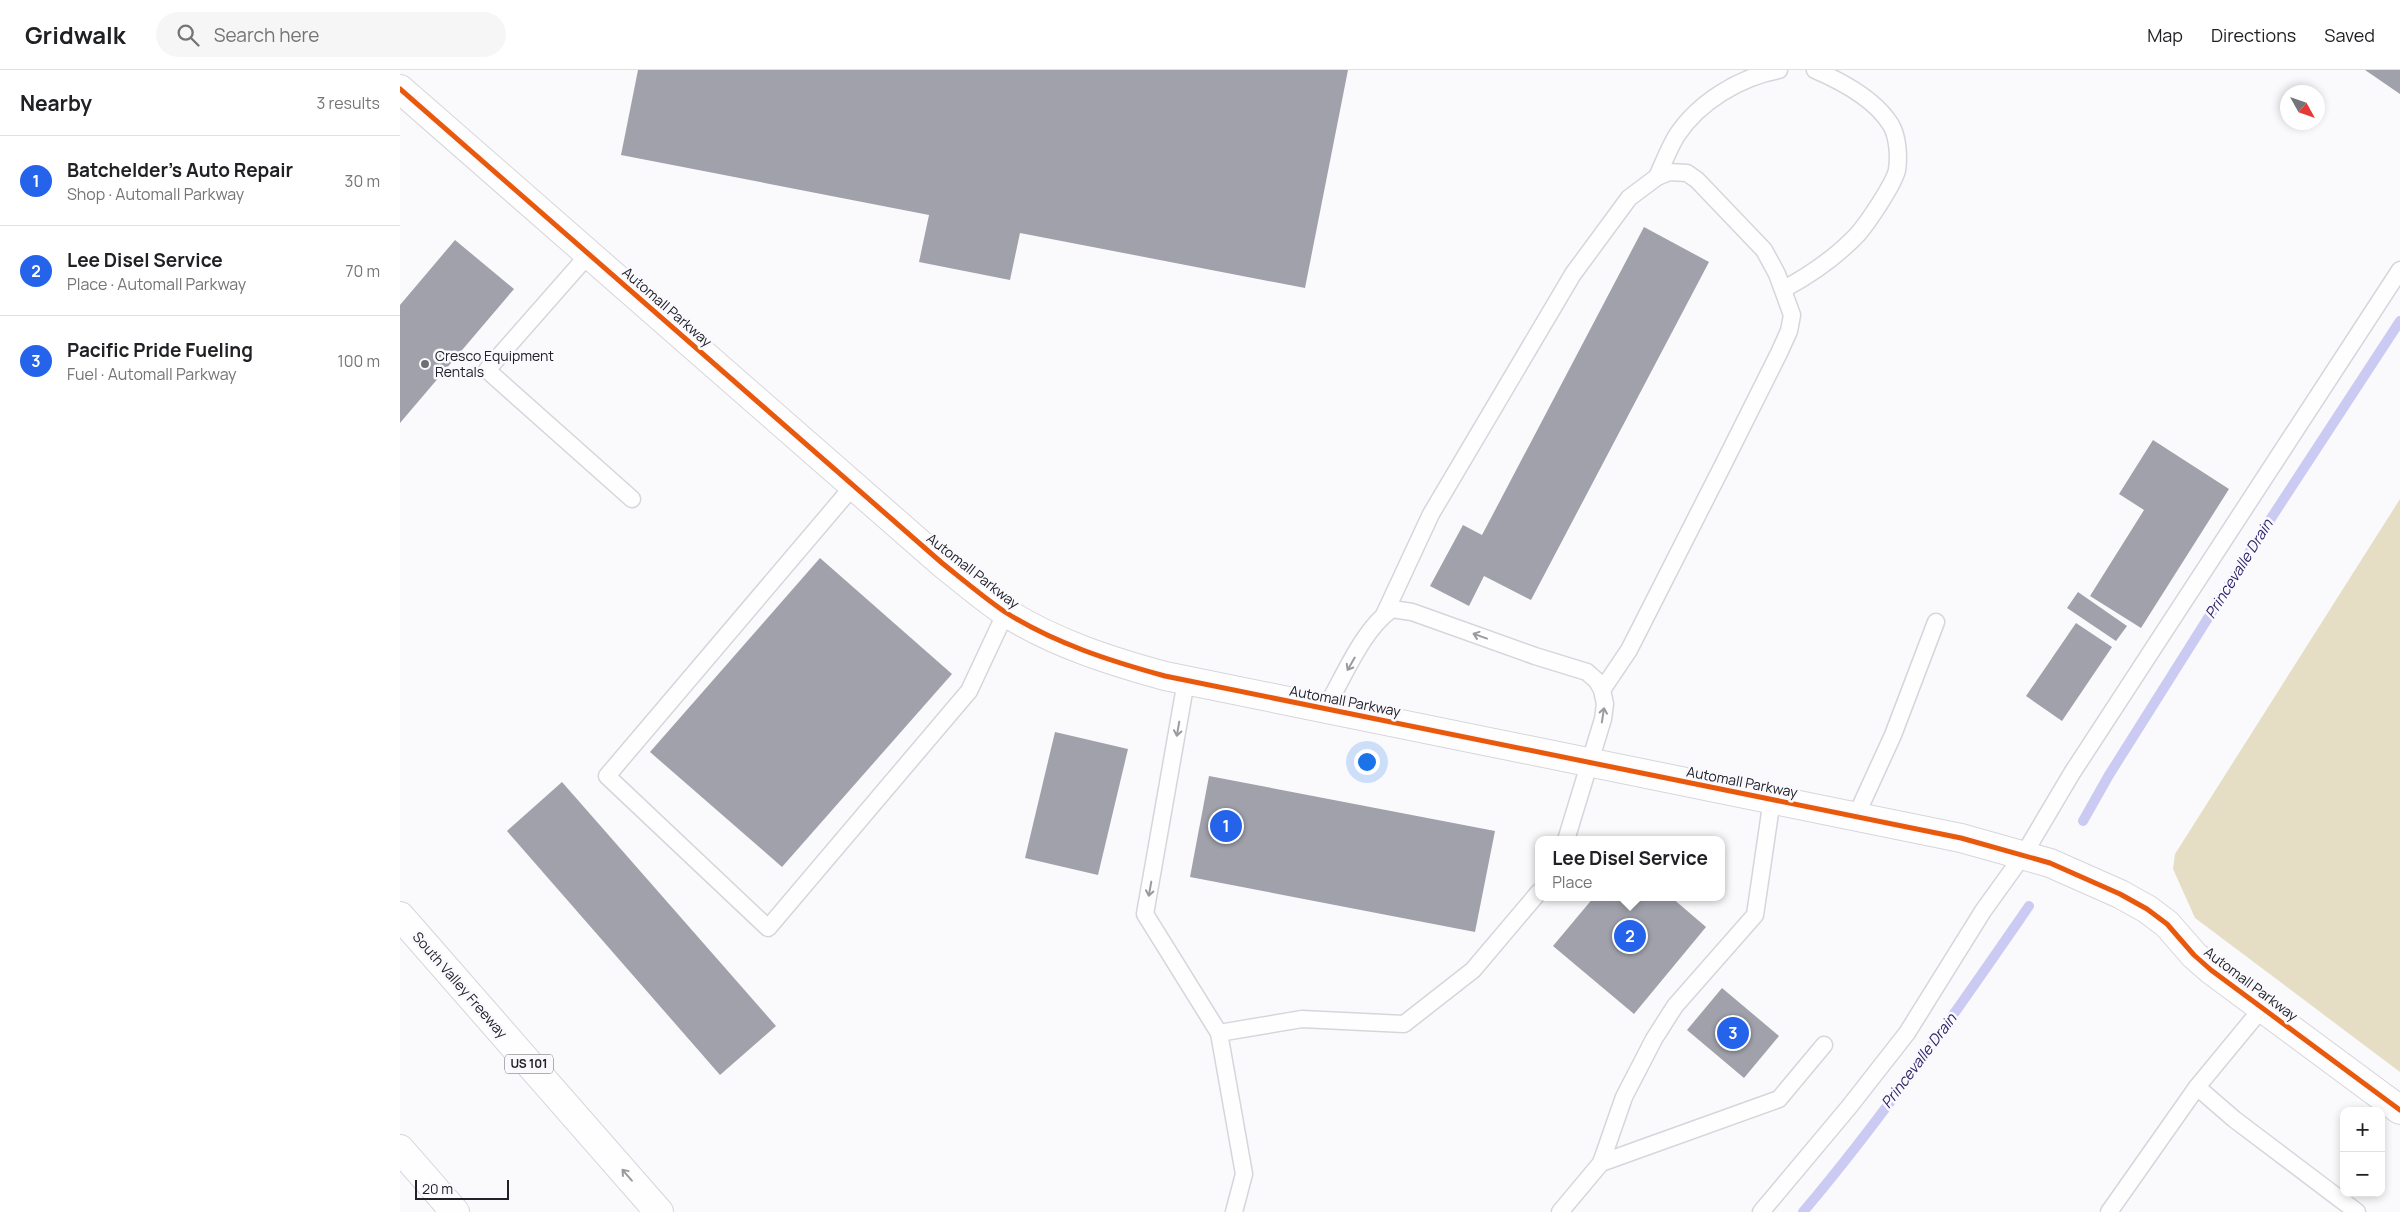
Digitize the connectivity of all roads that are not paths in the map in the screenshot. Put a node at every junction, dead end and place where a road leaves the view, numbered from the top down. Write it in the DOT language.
graph roads {
  1 [pos="1779,70"];
  2 [pos="1815,70"];
  3 [pos="400,89"];
  4 [pos="1657,178"];
  5 [pos="588,254"];
  6 [pos="2400,270"];
  7 [pos="1784,289"];
  8 [pos="854,486"];
  9 [pos="632,499"];
  10 [pos="1006,612"];
  11 [pos="1384,615"];
  12 [pos="1936,622"];
  13 [pos="1186,680"];
  14 [pos="1602,690"];
  15 [pos="1326,709"];
  16 [pos="1591,763"];
  17 [pos="1772,799"];
  18 [pos="1856,816"];
  19 [pos="1567,836"];
  20 [pos="2024,854"];
  21 [pos="1535,897"];
  22 [pos="400,916"];
  23 [pos="2263,1007"];
  24 [pos="1219,1032"];
  25 [pos="1824,1045"];
  26 [pos="2197,1087"];
  27 [pos="2400,1110"];
  28 [pos="400,1149"];
  29 [pos="1601,1163"];
  30 [pos="455,1212"];
  31 [pos="659,1212"];
  32 [pos="1234,1212"];
  33 [pos="1560,1212"];
  34 [pos="1761,1212"];
  35 [pos="2109,1212"];
  36 [pos="2357,1212"];
  1 -- 4 [label="lane"];
  2 -- 7 [label="lane"];
  3 -- 5 [label="main road, Automall Parkway"];
  4 -- 7 [label="lane"];
  4 -- 11 [label="lane"];
  5 -- 8 [label="main road, Automall Parkway"];
  5 -- 9 [label="lane"];
  6 -- 20 [label="lane"];
  7 -- 14 [label="lane"];
  8 -- 10 [label="main road, Automall Parkway"];
  8 -- 10 [label="lane"];
  10 -- 13 [label="main road, Automall Parkway"];
  14 -- 11 [label="lane, one-way"];
  11 -- 15 [label="lane, one-way"];
  12 -- 18 [label="lane"];
  13 -- 15 [label="main road, Automall Parkway"];
  13 -- 24 [label="lane, one-way"];
  16 -- 14 [label="lane, one-way"];
  15 -- 16 [label="main road, Automall Parkway"];
  16 -- 17 [label="main road, Automall Parkway"];
  16 -- 19 [label="lane"];
  17 -- 18 [label="main road, Automall Parkway"];
  17 -- 29 [label="lane"];
  18 -- 20 [label="main road, Automall Parkway"];
  20 -- 23 [label="main road, Automall Parkway"];
  20 -- 34 [label="lane"];
  21 -- 24 [label="lane"];
  31 -- 22 [label="main road, South Valley Freeway / US 101, one-way"];
  23 -- 26 [label="lane"];
  23 -- 27 [label="main road, Automall Parkway"];
  24 -- 32 [label="lane"];
  25 -- 29 [label="lane"];
  26 -- 35 [label="lane"];
  26 -- 36 [label="lane"];
  28 -- 30 [label="main road"];
  29 -- 33 [label="lane"];
}
